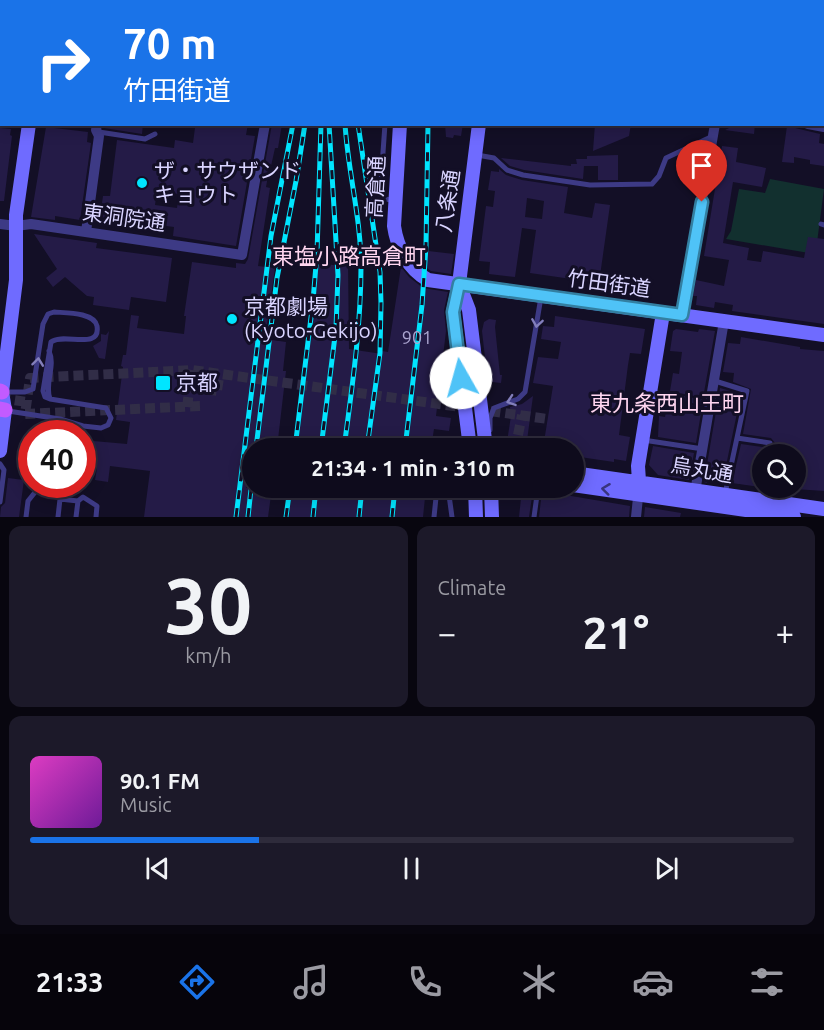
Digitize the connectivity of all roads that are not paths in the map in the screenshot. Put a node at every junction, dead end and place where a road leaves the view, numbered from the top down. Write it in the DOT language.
graph roads {
  1 [pos="29,126"];
  2 [pos="265,126"];
  3 [pos="385,126"];
  4 [pos="400,126"];
  5 [pos="479,126"];
  6 [pos="97,128"];
  7 [pos="714,130"];
  8 [pos="155,134"];
  9 [pos="475,154"];
  10 [pos="396,200"];
  11 [pos="0,224"];
  12 [pos="16,226"];
  13 [pos="86,232"];
  14 [pos="459,284"];
  15 [pos="541,295"];
  16 [pos="663,313"];
  17 [pos="682,315"];
  18 [pos="5,318"];
  19 [pos="724,321"];
  20 [pos="824,335"];
  21 [pos="714,381"];
  22 [pos="651,392"];
  23 [pos="747,392"];
  24 [pos="754,393"];
  25 [pos="1,400"];
  26 [pos="710,404"];
  27 [pos="469,438"];
  28 [pos="485,438"];
  29 [pos="493,438"];
  30 [pos="737,438"];
  31 [pos="643,440"];
  32 [pos="770,443"];
  33 [pos="703,449"];
  34 [pos="0,451"];
  35 [pos="0,464"];
  36 [pos="584,475"];
  37 [pos="584,485"];
  38 [pos="639,487"];
  39 [pos="695,496"];
  40 [pos="725,496"];
  41 [pos="436,498"];
  42 [pos="449,498"];
  43 [pos="475,498"];
  44 [pos="491,498"];
  45 [pos="537,498"];
  46 [pos="60,499"];
  47 [pos="78,501"];
  48 [pos="0,502"];
  49 [pos="740,509"];
  50 [pos="824,509"];
  51 [pos="26,517"];
  52 [pos="58,517"];
  53 [pos="76,517"];
  54 [pos="96,517"];
  55 [pos="434,517"];
  56 [pos="452,517"];
  57 [pos="476,517"];
  58 [pos="492,517"];
  59 [pos="534,517"];
  60 [pos="636,517"];
  61 [pos="794,517"];
  1 -- 12 [label="street"];
  2 -- 13 [label="street, 東洞院通"];
  3 -- 10 [label="lane"];
  4 -- 10 [label="street, 高倉通"];
  5 -- 9 [label="street, 八条通"];
  6 -- 8 [label="lane"];
  6 -- 13 [label="street"];
  7 -- 9 [label="lane"];
  7 -- 17 [label="street"];
  9 -- 14 [label="street, 八条通"];
  10 -- 14 [label="street, 高倉通"];
  11 -- 12 [label="street, 東洞院通"];
  12 -- 13 [label="street, 東洞院通"];
  12 -- 18 [label="street"];
  14 -- 15 [label="street, 竹田街道"];
  14 -- 27 [label="street, 八条通"];
  14 -- 28 [label="street, 八条通"];
  15 -- 16 [label="street, 竹田街道"];
  15 -- 29 [label="lane, one-way"];
  16 -- 17 [label="street, 竹田街道"];
  16 -- 22 [label="street"];
  17 -- 19 [label="street, 竹田街道"];
  18 -- 25 [label="street"];
  19 -- 20 [label="street, 竹田街道"];
  19 -- 21 [label="street"];
  21 -- 23 [label="lane"];
  21 -- 26 [label="street"];
  22 -- 26 [label="lane"];
  22 -- 31 [label="street"];
  23 -- 24 [label="lane"];
  23 -- 30 [label="lane"];
  25 -- 25 [label="lane, one-way"];
  25 -- 34 [label="street"];
  26 -- 33 [label="street"];
  30 -- 32 [label="lane"];
  30 -- 40 [label="lane"];
  31 -- 33 [label="lane"];
  31 -- 38 [label="street"];
  33 -- 39 [label="street"];
  35 -- 48 [label="lane"];
  36 -- 38 [label="street, 烏丸通"];
  38 -- 37 [label="street, 烏丸通, one-way"];
  38 -- 39 [label="street, 烏丸通"];
  38 -- 60 [label="street"];
  39 -- 40 [label="street, 烏丸通"];
  39 -- 49 [label="street, 烏丸通"];
  40 -- 49 [label="street, 烏丸通"];
  41 -- 55 [label="lane"];
  42 -- 56 [label="lane"];
  43 -- 57 [label="street"];
  44 -- 58 [label="street"];
  45 -- 59 [label="lane"];
  46 -- 47 [label="lane"];
  46 -- 51 [label="lane"];
  46 -- 52 [label="lane"];
  47 -- 53 [label="lane"];
  47 -- 54 [label="lane"];
  49 -- 50 [label="street, 烏丸通"];
  49 -- 61 [label="street, 烏丸通"];
}
